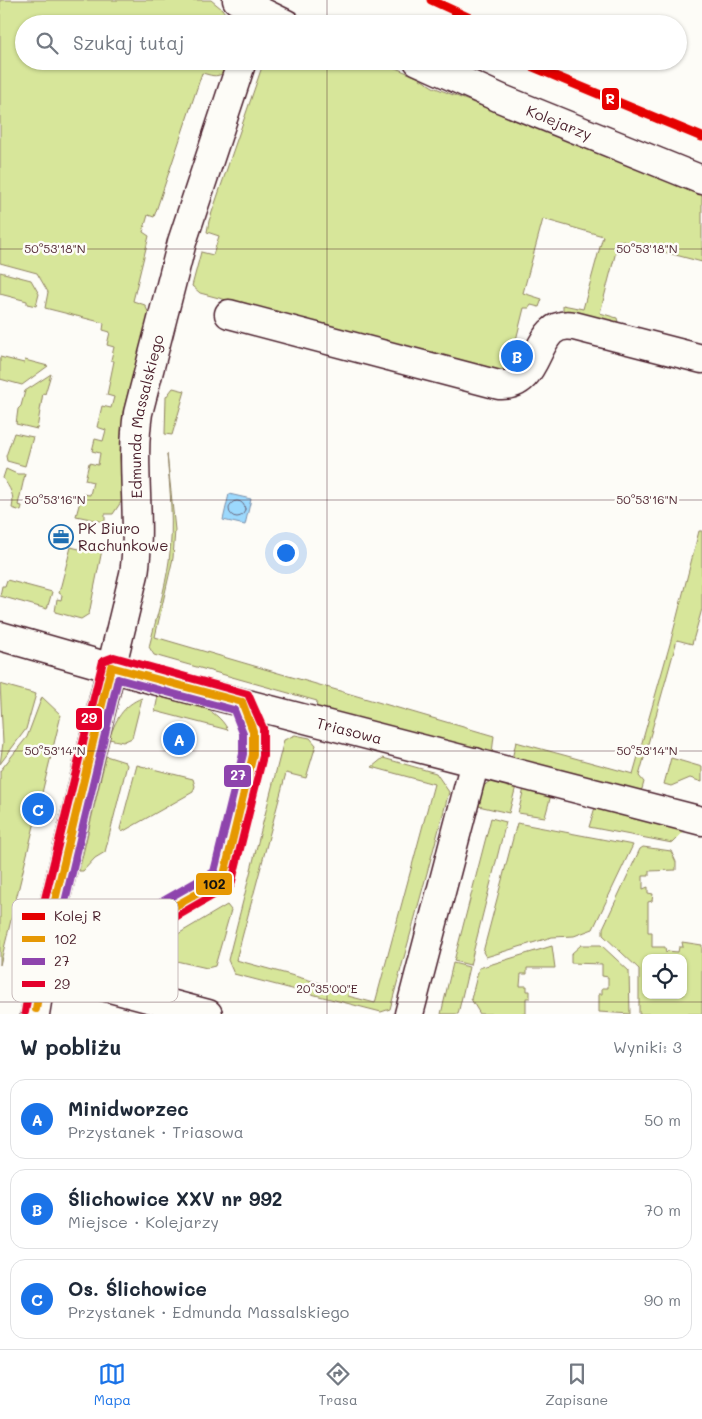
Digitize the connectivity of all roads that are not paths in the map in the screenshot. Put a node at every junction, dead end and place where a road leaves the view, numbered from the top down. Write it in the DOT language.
graph roads {
  1 [pos="239,70"];
  2 [pos="437,70"];
  3 [pos="702,180"];
  4 [pos="229,314"];
  5 [pos="702,359"];
  6 [pos="0,636"];
  7 [pos="111,667"];
  8 [pos="475,762"];
  9 [pos="702,821"];
  10 [pos="57,899"];
  11 [pos="163,1002"];
  12 [pos="208,1014"];
  13 [pos="409,1014"];
  1 -- 7 [label="street, Edmunda Massalskiego"];
  2 -- 3 [label="street, Kolejarzy"];
  4 -- 5 [label="street"];
  6 -- 7 [label="street, Triasowa"];
  7 -- 8 [label="street, Triasowa"];
  7 -- 10 [label="street, Edmunda Massalskiego"];
  8 -- 9 [label="street, Triasowa"];
  8 -- 13 [label="street"];
  11 -- 12 [label="street"];
}
